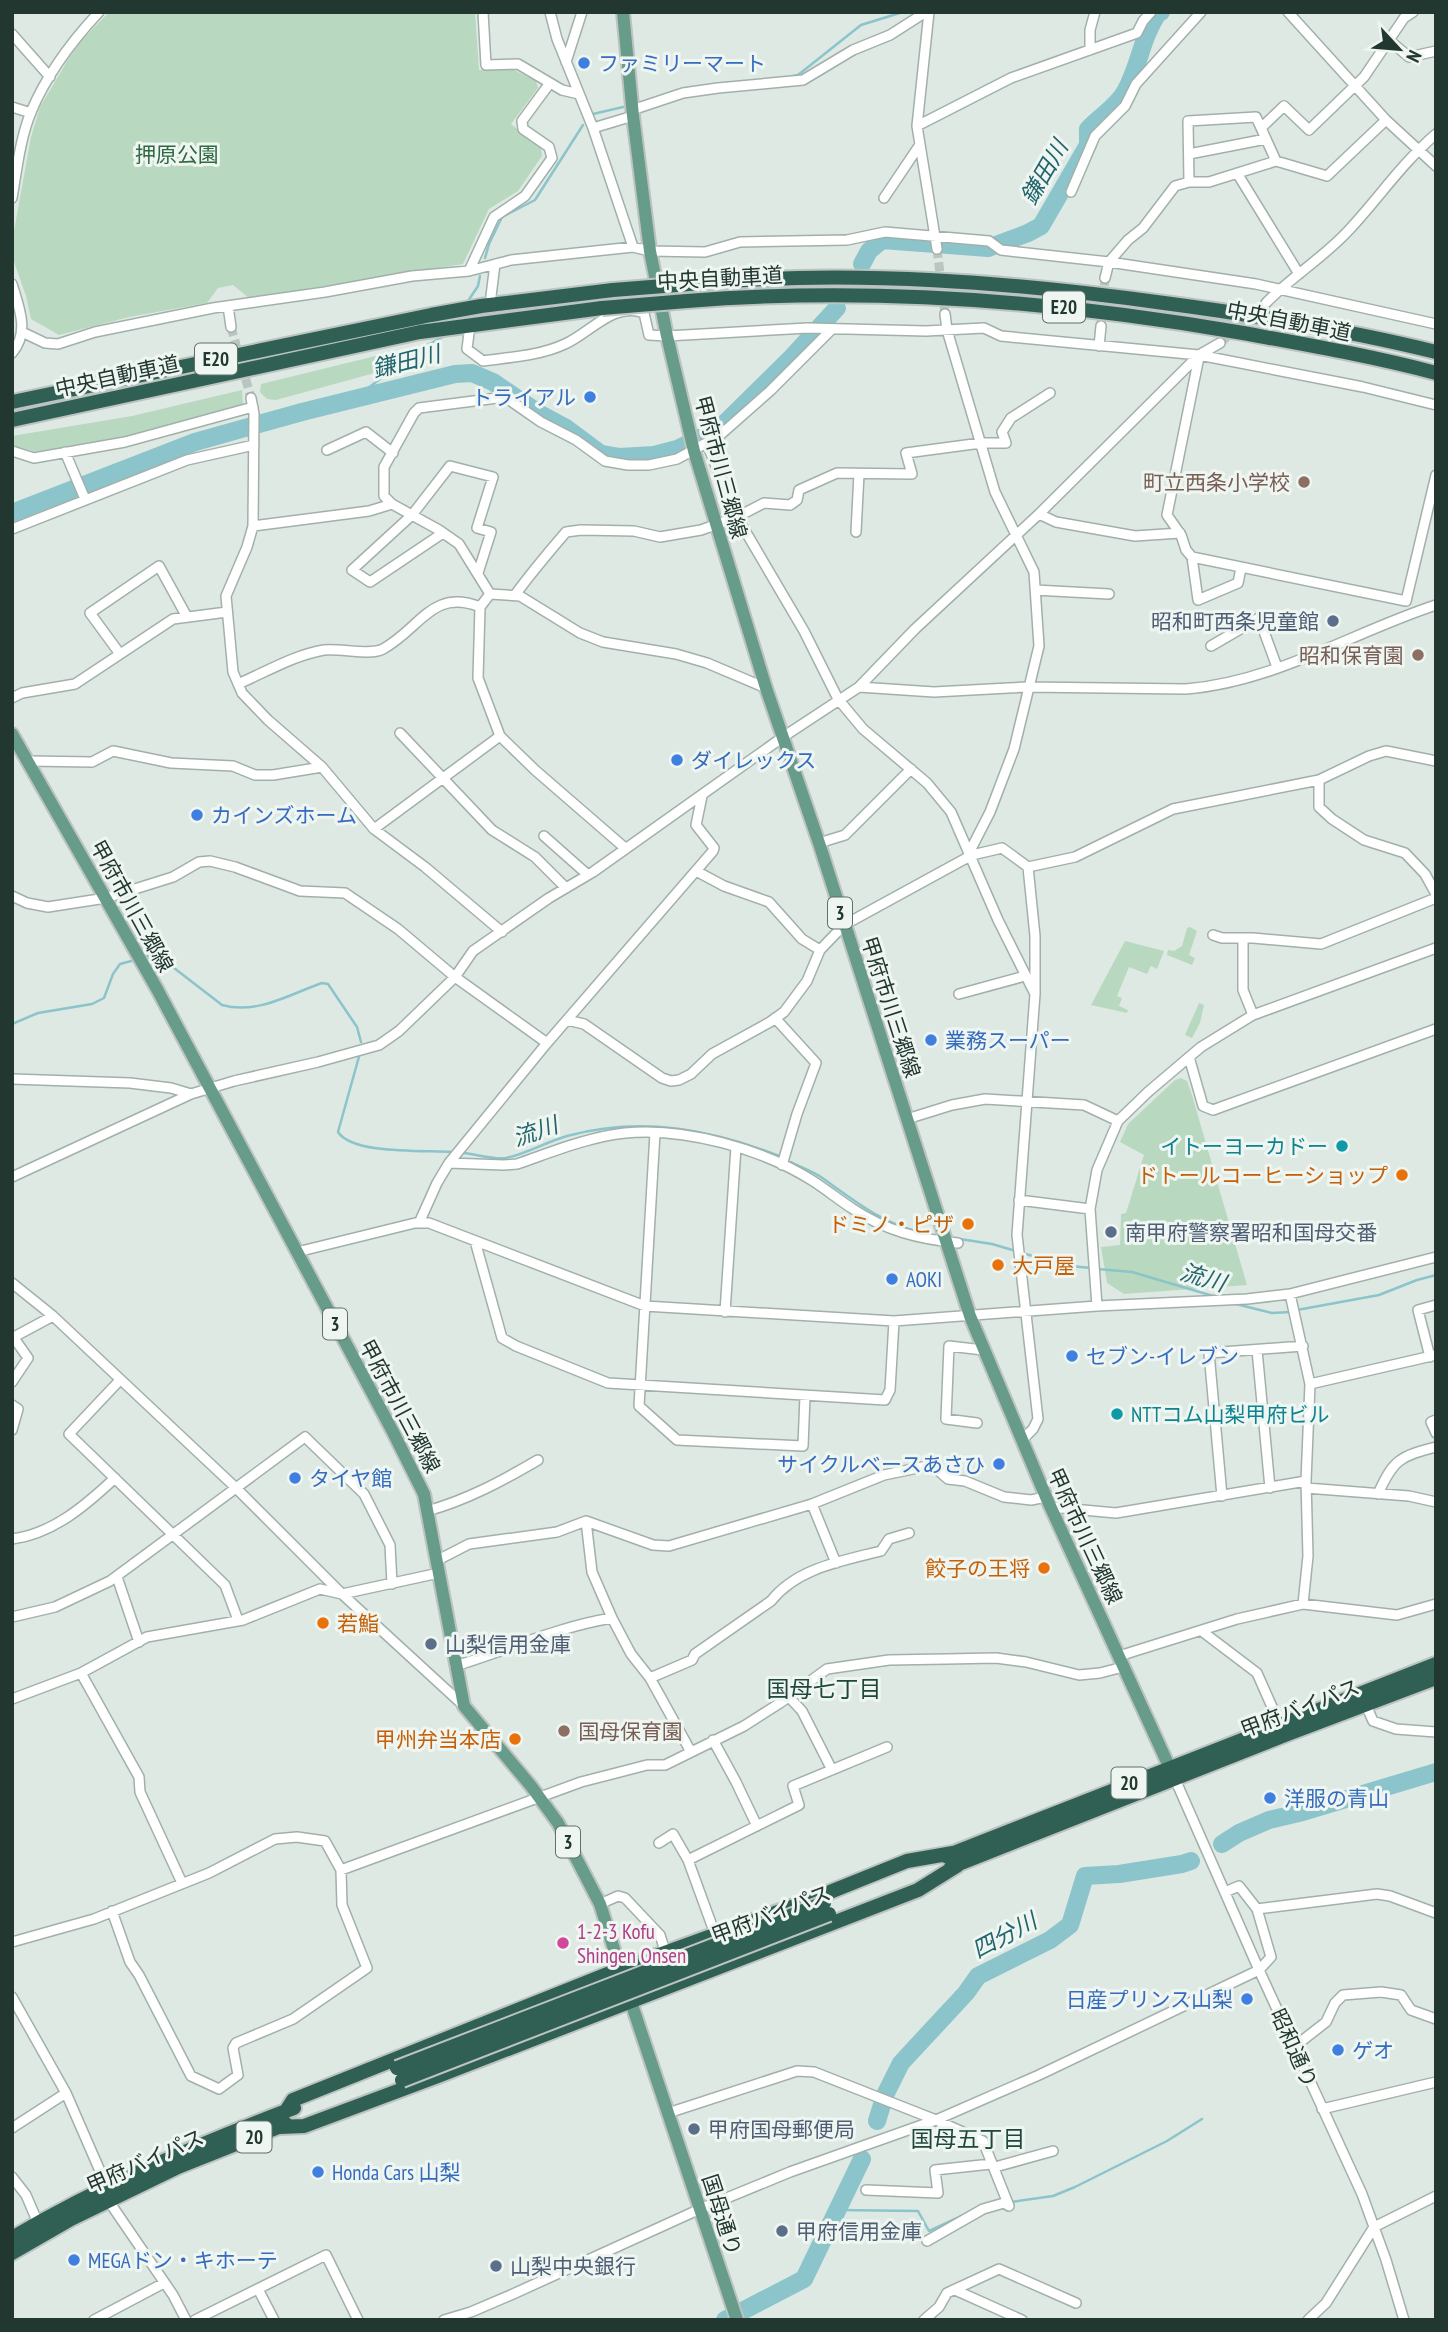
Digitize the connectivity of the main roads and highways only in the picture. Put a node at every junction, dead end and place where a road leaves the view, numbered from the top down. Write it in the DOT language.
graph roads {
  1 [pos="623,12"];
  2 [pos="1436,352"];
  3 [pos="1436,373"];
  4 [pos="12,402"];
  5 [pos="12,420"];
  6 [pos="13,737"];
  7 [pos="1436,1664"];
  8 [pos="1436,1678"];
  9 [pos="1172,1773"];
  10 [pos="956,1859"];
  11 [pos="620,1969"];
  12 [pos="630,2002"];
  13 [pos="399,2074"];
  14 [pos="286,2111"];
  15 [pos="280,2127"];
  16 [pos="107,2193"];
  17 [pos="12,2238"];
  18 [pos="12,2253"];
  19 [pos="735,2315"];
  1 -- 9 [label="main road, 甲府市川三郷線 / 3"];
  2 -- 4 [label="highway, 中央自動車道 / E20, bridge"];
  3 -- 5 [label="highway, 中央自動車道 / E20, bridge"];
  6 -- 11 [label="main road, 甲府市川三郷線 / 3"];
  7 -- 9 [label="highway, 甲府バイパス / 20"];
  8 -- 9 [label="highway, 甲府バイパス / 20"];
  9 -- 10 [label="highway, 甲府バイパス / 20"];
  10 -- 11 [label="highway"];
  10 -- 12 [label="highway"];
  10 -- 13 [label="highway, 甲府バイパス / 20, bridge"];
  11 -- 12 [label="main road, 甲府市川三郷線 / 3"];
  11 -- 14 [label="highway"];
  12 -- 15 [label="highway"];
  12 -- 19 [label="main road, 国母通り / 3"];
  13 -- 14 [label="highway, 甲府バイパス / 20"];
  13 -- 15 [label="highway, 甲府バイパス / 20"];
  14 -- 16 [label="highway, 甲府バイパス / 20"];
  15 -- 16 [label="highway, 甲府バイパス / 20"];
  16 -- 17 [label="highway, 甲府バイパス / 20"];
  16 -- 18 [label="highway, 甲府バイパス / 20"];
}
